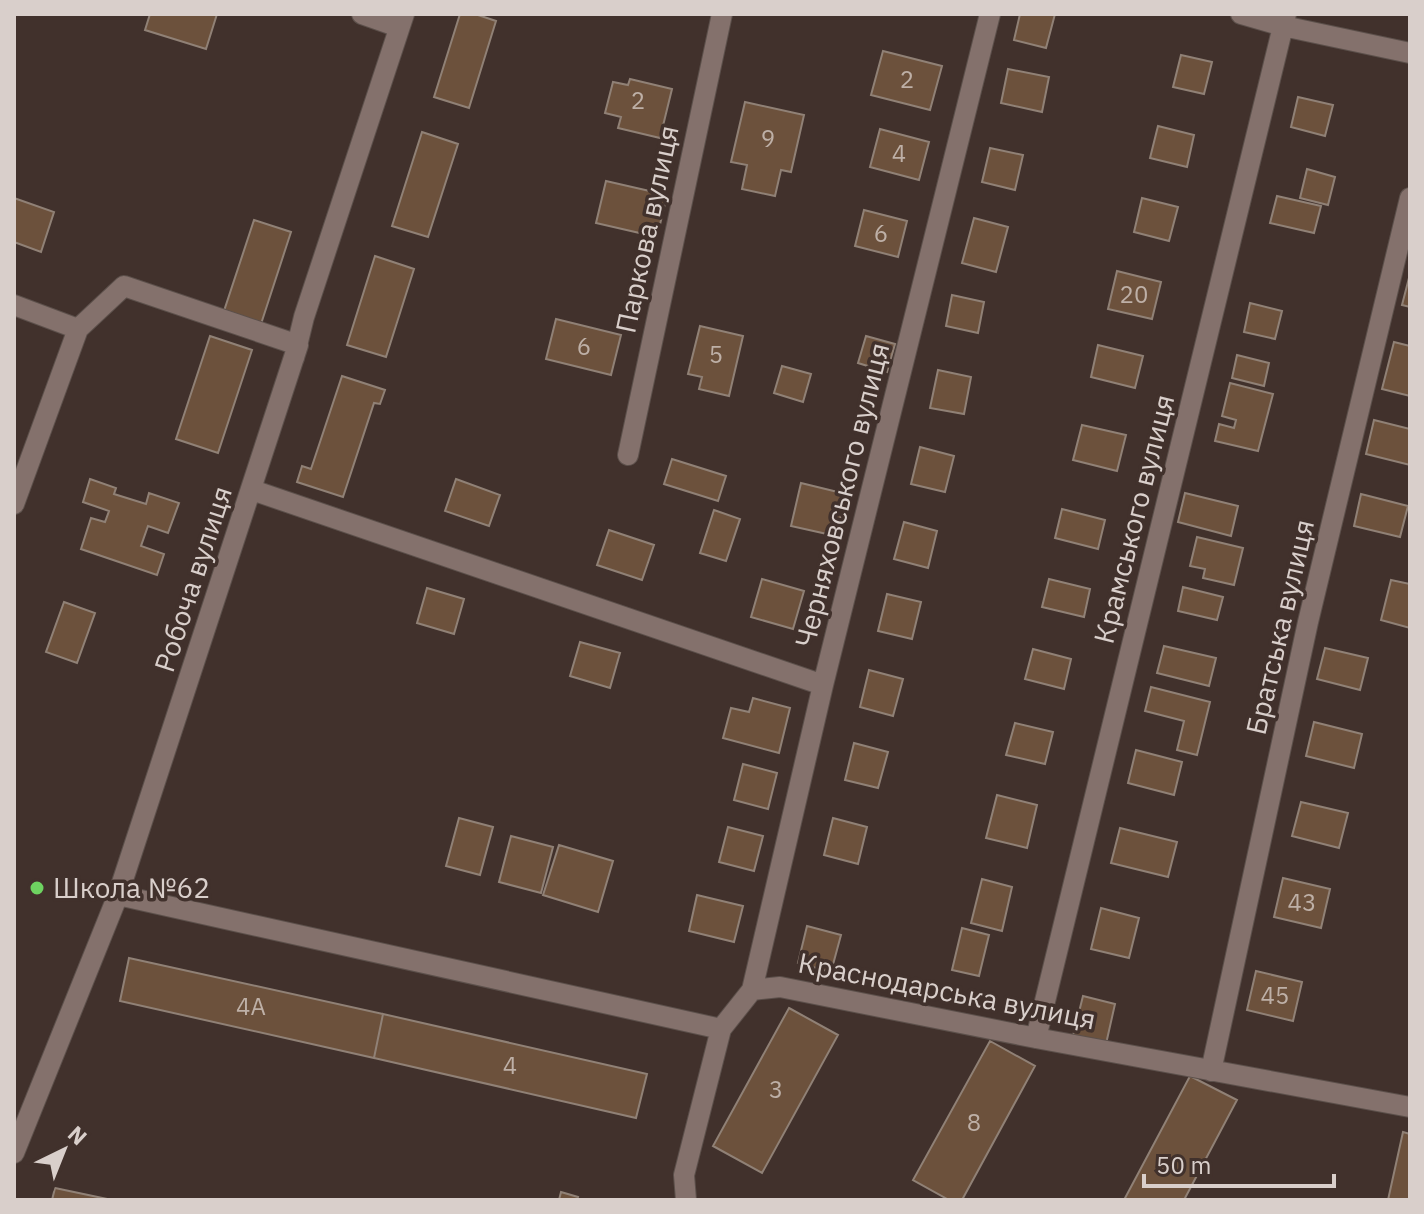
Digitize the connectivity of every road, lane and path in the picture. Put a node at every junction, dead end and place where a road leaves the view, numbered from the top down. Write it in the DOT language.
graph roads {
  1 [pos="362,14"];
  2 [pos="722,14"];
  3 [pos="990,14"];
  4 [pos="1241,14"];
  5 [pos="1284,20"];
  6 [pos="401,21"];
  7 [pos="1410,53"];
  8 [pos="1410,198"];
  9 [pos="14,305"];
  10 [pos="78,329"];
  11 [pos="298,345"];
  12 [pos="628,455"];
  13 [pos="252,490"];
  14 [pos="14,504"];
  15 [pos="823,685"];
  16 [pos="118,895"];
  17 [pos="752,990"];
  18 [pos="721,1029"];
  19 [pos="1036,1038"];
  20 [pos="1211,1071"];
  21 [pos="1410,1107"];
  22 [pos="14,1153"];
  23 [pos="686,1200"];
  1 -- 6 [label="street"];
  2 -- 12 [label="street, Паркова вулиця"];
  3 -- 15 [label="street, Черняховського вулиця"];
  4 -- 5 [label="street"];
  5 -- 7 [label="street"];
  5 -- 19 [label="street, Крамського вулиця"];
  6 -- 11 [label="street, Робоча вулиця"];
  8 -- 20 [label="street, Братська вулиця"];
  9 -- 10 [label="street"];
  10 -- 11 [label="street"];
  10 -- 14 [label="street"];
  11 -- 13 [label="street, Робоча вулиця"];
  13 -- 15 [label="street"];
  13 -- 16 [label="street, Робоча вулиця"];
  15 -- 17 [label="street, Черняховського вулиця"];
  16 -- 18 [label="street"];
  16 -- 22 [label="street, Робоча вулиця"];
  17 -- 18 [label="street"];
  17 -- 19 [label="street, Краснодарська вулиця"];
  18 -- 23 [label="street"];
  19 -- 20 [label="street, Краснодарська вулиця"];
  20 -- 21 [label="street, Краснодарська вулиця"];
}
